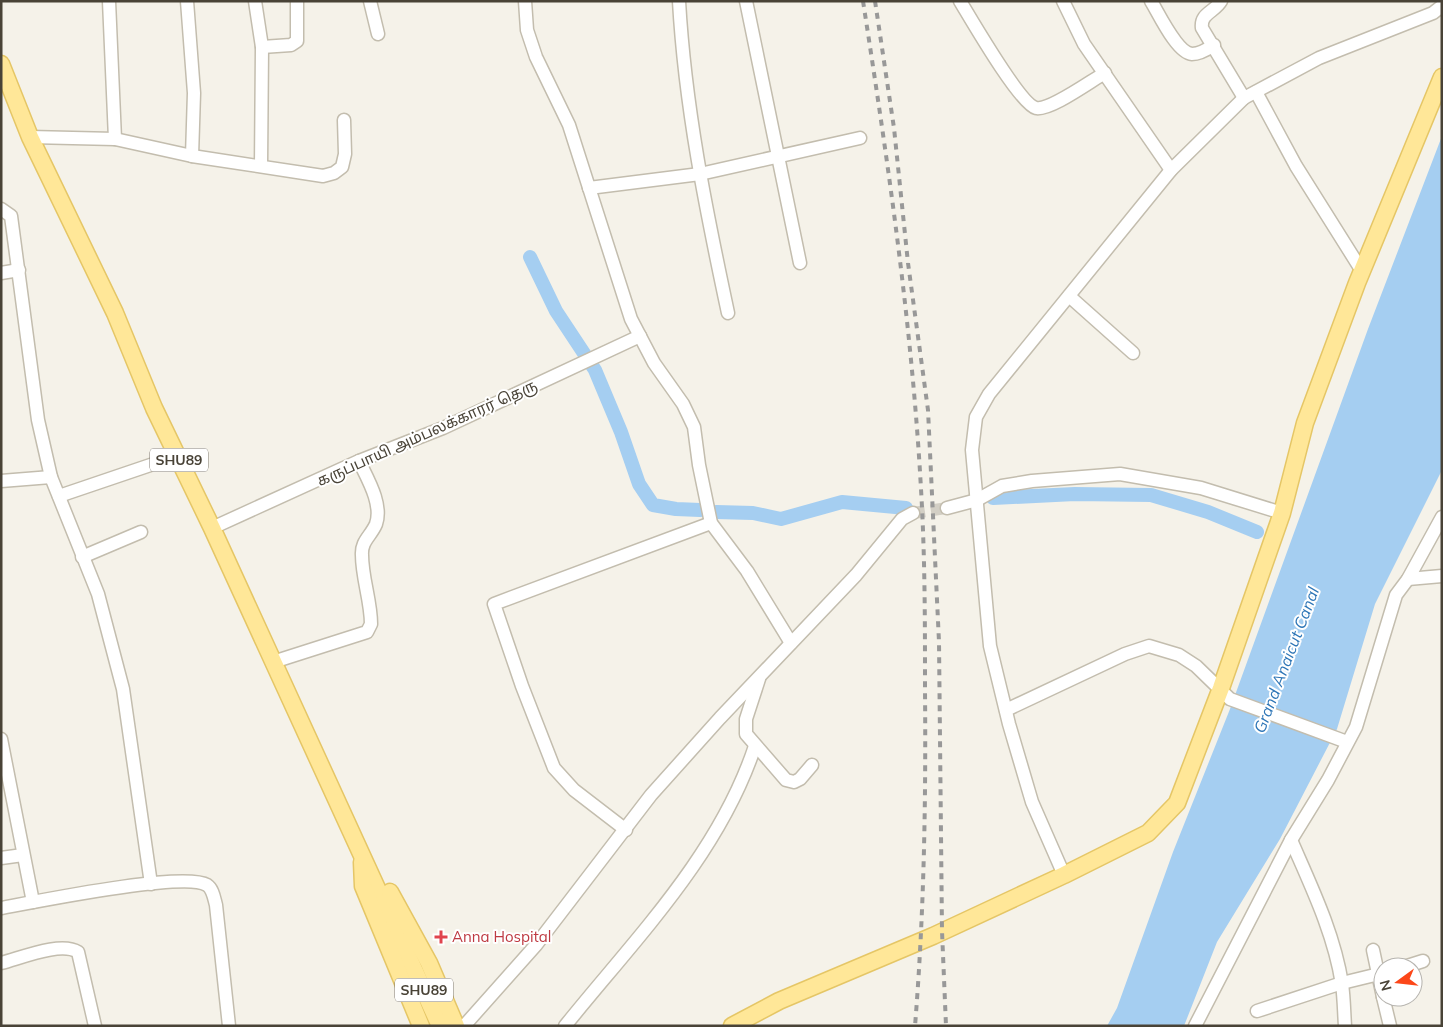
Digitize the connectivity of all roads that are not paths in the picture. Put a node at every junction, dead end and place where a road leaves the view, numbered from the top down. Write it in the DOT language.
graph roads {
  1 [pos="109,1"];
  2 [pos="188,1"];
  3 [pos="255,1"];
  4 [pos="297,1"];
  5 [pos="370,1"];
  6 [pos="525,1"];
  7 [pos="679,1"];
  8 [pos="746,1"];
  9 [pos="960,1"];
  10 [pos="1063,1"];
  11 [pos="1151,1"];
  12 [pos="1221,1"];
  13 [pos="1442,6"];
  14 [pos="378,34"];
  15 [pos="1214,45"];
  16 [pos="262,47"];
  17 [pos="1,64"];
  18 [pos="1105,73"];
  19 [pos="1442,77"];
  20 [pos="1250,95"];
  21 [pos="344,120"];
  22 [pos="30,137"];
  23 [pos="860,138"];
  24 [pos="115,139"];
  25 [pos="192,156"];
  26 [pos="779,158"];
  27 [pos="261,166"];
  28 [pos="1171,170"];
  29 [pos="700,174"];
  30 [pos="589,188"];
  31 [pos="1,209"];
  32 [pos="800,263"];
  33 [pos="19,270"];
  34 [pos="1362,271"];
  35 [pos="1,272"];
  36 [pos="1069,296"];
  37 [pos="728,313"];
  38 [pos="640,336"];
  39 [pos="1133,353"];
  40 [pos="177,456"];
  41 [pos="359,461"];
  42 [pos="51,477"];
  43 [pos="1,481"];
  44 [pos="59,496"];
  45 [pos="977,500"];
  46 [pos="947,508"];
  47 [pos="913,512"];
  48 [pos="1282,513"];
  49 [pos="1442,517"];
  50 [pos="711,523"];
  51 [pos="212,528"];
  52 [pos="142,532"];
  53 [pos="82,557"];
  54 [pos="1442,576"];
  55 [pos="1408,578"];
  56 [pos="791,643"];
  57 [pos="274,662"];
  58 [pos="760,677"];
  59 [pos="1226,693"];
  60 [pos="1006,710"];
  61 [pos="1,739"];
  62 [pos="1342,740"];
  63 [pos="755,746"];
  64 [pos="812,765"];
  65 [pos="626,830"];
  66 [pos="1291,840"];
  67 [pos="362,854"];
  68 [pos="23,855"];
  69 [pos="1,858"];
  70 [pos="1064,876"];
  71 [pos="151,884"];
  72 [pos="33,902"];
  73 [pos="1,908"];
  74 [pos="1373,950"];
  75 [pos="1375,957"];
  76 [pos="1,963"];
  77 [pos="1373,976"];
  78 [pos="1342,984"];
  79 [pos="1385,1007"];
  80 [pos="1257,1011"];
  81 [pos="95,1026"];
  82 [pos="229,1026"];
  83 [pos="421,1026"];
  84 [pos="440,1026"];
  85 [pos="456,1026"];
  86 [pos="464,1026"];
  87 [pos="565,1026"];
  88 [pos="732,1026"];
  89 [pos="1196,1026"];
  90 [pos="1345,1026"];
  91 [pos="1390,1026"];
  1 -- 24 [label="street"];
  2 -- 25 [label="street"];
  3 -- 16 [label="street"];
  4 -- 16 [label="street"];
  5 -- 14 [label="street"];
  6 -- 30 [label="street"];
  7 -- 29 [label="street"];
  8 -- 26 [label="street"];
  9 -- 18 [label="street"];
  10 -- 18 [label="street"];
  11 -- 15 [label="street"];
  12 -- 15 [label="street"];
  13 -- 20 [label="street"];
  15 -- 20 [label="street"];
  16 -- 27 [label="street"];
  17 -- 22 [label="main road, SHU89"];
  18 -- 28 [label="street"];
  19 -- 34 [label="main road"];
  20 -- 28 [label="street"];
  20 -- 34 [label="street"];
  21 -- 27 [label="street"];
  22 -- 24 [label="street"];
  22 -- 40 [label="main road, SHU89"];
  23 -- 26 [label="street"];
  24 -- 25 [label="street"];
  25 -- 27 [label="street"];
  26 -- 29 [label="street"];
  26 -- 32 [label="street"];
  28 -- 36 [label="street"];
  29 -- 30 [label="street"];
  29 -- 37 [label="street"];
  30 -- 38 [label="street"];
  31 -- 33 [label="street"];
  33 -- 35 [label="street"];
  33 -- 42 [label="street"];
  34 -- 48 [label="main road"];
  36 -- 39 [label="street"];
  36 -- 45 [label="street"];
  38 -- 41 [label="street, கருப்பாயி அம்பலக்காரர் தெரு"];
  38 -- 50 [label="street"];
  40 -- 44 [label="street"];
  40 -- 51 [label="main road, SHU89"];
  41 -- 51 [label="street, கருப்பாயி அம்பலக்காரர் தெரு"];
  41 -- 57 [label="street"];
  42 -- 43 [label="street"];
  42 -- 44 [label="street"];
  44 -- 53 [label="street"];
  45 -- 46 [label="street"];
  45 -- 48 [label="street"];
  45 -- 60 [label="street"];
  47 -- 56 [label="street"];
  48 -- 59 [label="main road"];
  49 -- 55 [label="street"];
  50 -- 56 [label="street"];
  50 -- 65 [label="street"];
  51 -- 57 [label="main road, SHU89"];
  52 -- 53 [label="street"];
  53 -- 71 [label="street"];
  54 -- 55 [label="street"];
  55 -- 62 [label="street"];
  56 -- 58 [label="street"];
  57 -- 67 [label="main road, SHU89"];
  58 -- 63 [label="street"];
  58 -- 65 [label="street"];
  59 -- 60 [label="street"];
  59 -- 62 [label="street"];
  59 -- 70 [label="main road"];
  60 -- 70 [label="street"];
  61 -- 68 [label="street"];
  62 -- 66 [label="street"];
  63 -- 64 [label="street"];
  63 -- 87 [label="street"];
  65 -- 86 [label="street"];
  66 -- 78 [label="street"];
  66 -- 89 [label="street"];
  67 -- 83 [label="main road"];
  67 -- 84 [label="main road, SHU89"];
  67 -- 85 [label="main road"];
  68 -- 69 [label="street"];
  68 -- 72 [label="street"];
  70 -- 88 [label="main road"];
  71 -- 72 [label="street"];
  71 -- 82 [label="street"];
  72 -- 73 [label="street"];
  74 -- 75 [label="street"];
  76 -- 81 [label="street"];
  77 -- 78 [label="street"];
  78 -- 80 [label="street"];
  78 -- 90 [label="street"];
  79 -- 91 [label="street"];
}
